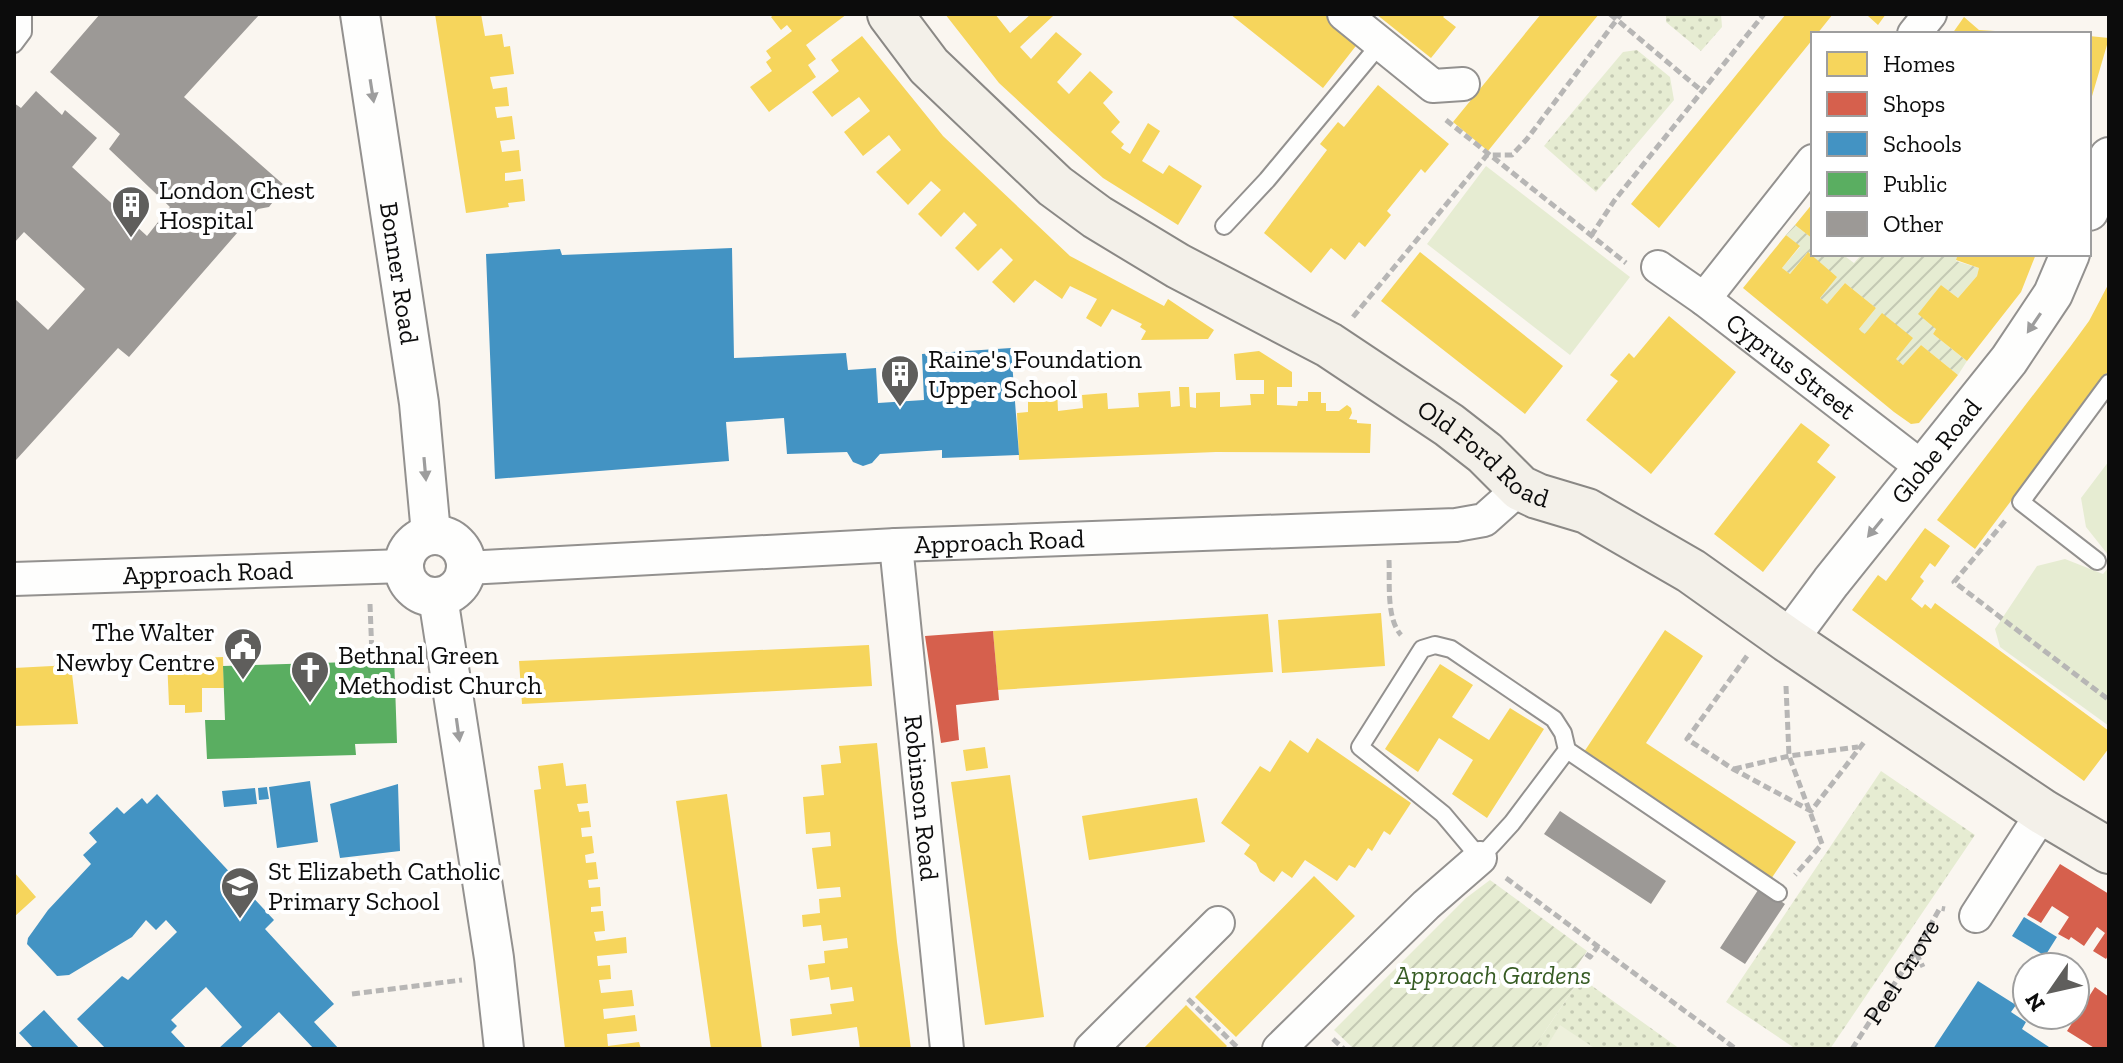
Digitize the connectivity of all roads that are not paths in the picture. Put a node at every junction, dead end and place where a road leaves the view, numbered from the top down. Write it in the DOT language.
graph roads {
  1 [pos="23,14"];
  2 [pos="360,14"];
  3 [pos="890,14"];
  4 [pos="1344,14"];
  5 [pos="1930,14"];
  6 [pos="1916,32"];
  7 [pos="1381,43"];
  8 [pos="14,44"];
  9 [pos="1448,85"];
  10 [pos="1811,164"];
  11 [pos="1224,226"];
  12 [pos="2069,256"];
  13 [pos="1658,267"];
  14 [pos="1704,299"];
  15 [pos="2109,383"];
  16 [pos="1923,468"];
  17 [pos="1520,488"];
  18 [pos="431,534"];
  19 [pos="896,545"];
  20 [pos="2097,561"];
  21 [pos="404,566"];
  22 [pos="466,568"];
  23 [pos="14,579"];
  24 [pos="438,597"];
  25 [pos="1775,654"];
  26 [pos="1567,750"];
  27 [pos="2043,812"];
  28 [pos="2109,851"];
  29 [pos="1480,858"];
  30 [pos="1778,893"];
  31 [pos="1976,916"];
  32 [pos="1218,923"];
  33 [pos="504,1049"];
  34 [pos="947,1049"];
  35 [pos="1091,1049"];
  36 [pos="1279,1049"];
  1 -- 8 [label="lane"];
  2 -- 18 [label="street, Bonner Road, one-way"];
  3 -- 17 [label="main road, Old Ford Road"];
  4 -- 7 [label="street"];
  5 -- 6 [label="street"];
  7 -- 9 [label="street"];
  7 -- 11 [label="lane"];
  10 -- 14 [label="street"];
  12 -- 16 [label="street, Globe Road, one-way"];
  13 -- 14 [label="street, Cyprus Street"];
  14 -- 16 [label="street, Cyprus Street"];
  15 -- 20 [label="lane"];
  16 -- 25 [label="street, Globe Road, one-way"];
  17 -- 19 [label="street, Approach Road"];
  17 -- 25 [label="main road, Old Ford Road"];
  18 -- 21 [label="street"];
  18 -- 22 [label="street"];
  19 -- 22 [label="street, Approach Road"];
  19 -- 34 [label="street, Robinson Road"];
  21 -- 23 [label="street, Approach Road"];
  21 -- 24 [label="street"];
  22 -- 24 [label="street"];
  24 -- 33 [label="street, one-way"];
  25 -- 27 [label="main road, Old Ford Road"];
  26 -- 29 [label="lane"];
  26 -- 29 [label="lane"];
  26 -- 30 [label="lane"];
  27 -- 28 [label="main road, Old Ford Road"];
  27 -- 31 [label="street, Peel Grove"];
  29 -- 36 [label="street"];
  32 -- 35 [label="street"];
}
